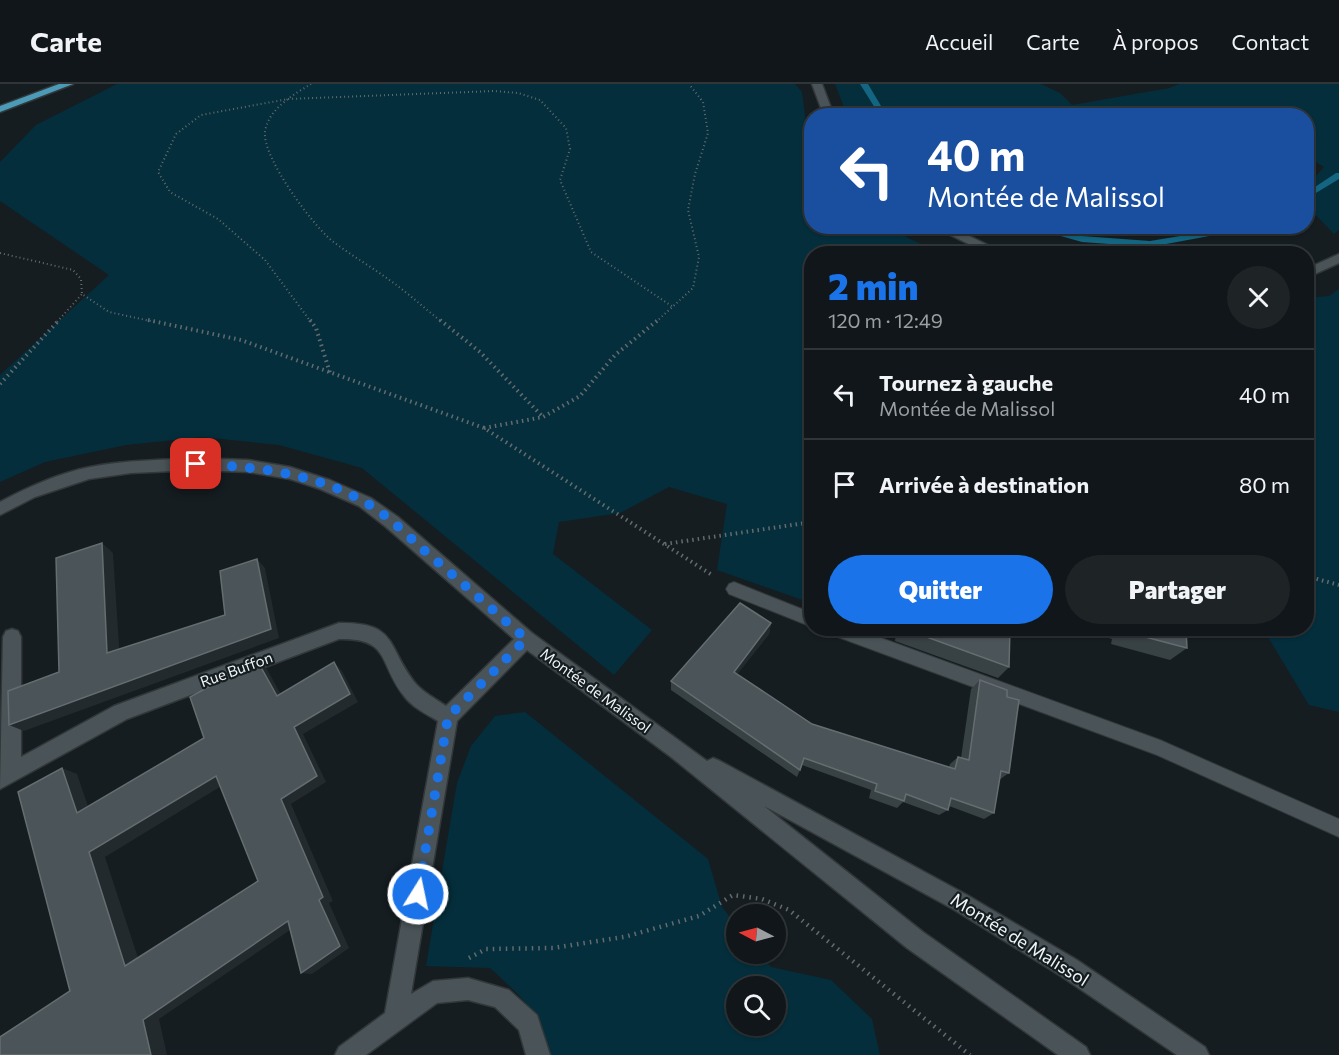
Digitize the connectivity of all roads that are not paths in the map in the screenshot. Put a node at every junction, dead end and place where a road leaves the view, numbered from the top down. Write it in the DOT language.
graph roads {
  1 [pos="68,84"];
  2 [pos="817,84"];
  3 [pos="825,108"];
  4 [pos="0,109"];
  5 [pos="953,234"];
  6 [pos="980,246"];
  7 [pos="1339,258"];
  8 [pos="1314,270"];
  9 [pos="0,509"];
  10 [pos="734,589"];
  11 [pos="804,617"];
  12 [pos="855,636"];
  13 [pos="12,637"];
  14 [pos="526,639"];
  15 [pos="448,717"];
  16 [pos="678,750"];
  17 [pos="5,776"];
  18 [pos="1339,828"];
  19 [pos="396,1017"];
  20 [pos="347,1055"];
  21 [pos="538,1055"];
  22 [pos="1078,1055"];
  23 [pos="1197,1055"];
  1 -- 4 [label="main road"];
  2 -- 3 [label="street"];
  5 -- 6 [label="street"];
  7 -- 8 [label="street"];
  9 -- 14 [label="street, Montée de Malissol"];
  10 -- 11 [label="lane"];
  12 -- 18 [label="lane"];
  13 -- 17 [label="street"];
  14 -- 15 [label="street"];
  14 -- 16 [label="street, Montée de Malissol"];
  15 -- 17 [label="street, Rue Buffon"];
  15 -- 19 [label="street"];
  16 -- 22 [label="street, Montée de Malissol"];
  16 -- 23 [label="street, Montée de Malissol"];
  19 -- 20 [label="street"];
  19 -- 21 [label="street"];
}
